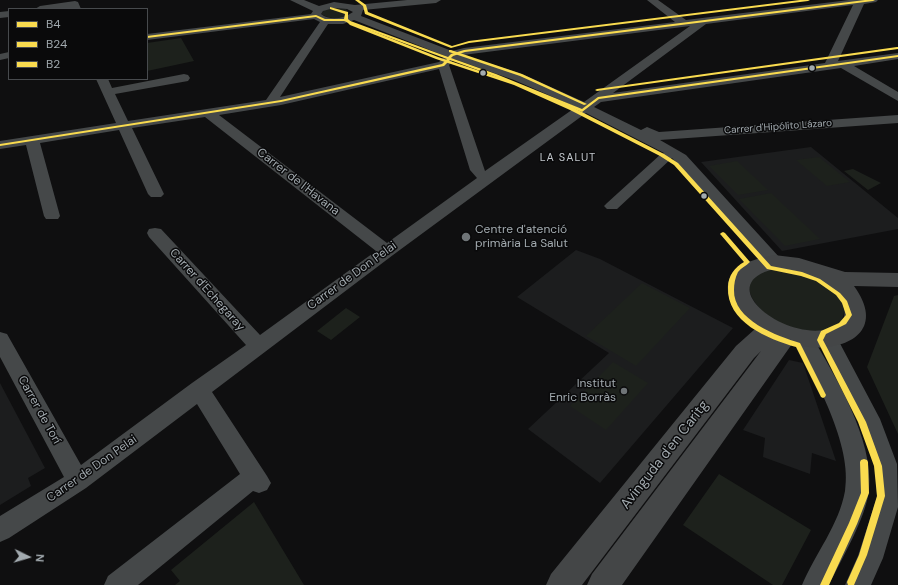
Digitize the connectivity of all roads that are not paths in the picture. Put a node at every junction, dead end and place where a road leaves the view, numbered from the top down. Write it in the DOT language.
graph roads {
  1 [pos="295,0"];
  2 [pos="309,0"];
  3 [pos="334,0"];
  4 [pos="436,0"];
  5 [pos="652,0"];
  6 [pos="776,0"];
  7 [pos="873,0"];
  8 [pos="860,2"];
  9 [pos="345,5"];
  10 [pos="75,6"];
  11 [pos="52,8"];
  12 [pos="793,10"];
  13 [pos="321,13"];
  14 [pos="352,15"];
  15 [pos="704,21"];
  16 [pos="685,24"];
  17 [pos="148,37"];
  18 [pos="898,56"];
  19 [pos="448,60"];
  20 [pos="843,64"];
  21 [pos="830,65"];
  22 [pos="184,78"];
  23 [pos="102,80"];
  24 [pos="108,92"];
  25 [pos="898,97"];
  26 [pos="270,103"];
  27 [pos="589,105"];
  28 [pos="210,114"];
  29 [pos="898,119"];
  30 [pos="124,127"];
  31 [pos="32,140"];
  32 [pos="0,145"];
  33 [pos="666,157"];
  34 [pos="488,178"];
  35 [pos="156,194"];
  36 [pos="612,206"];
  37 [pos="52,216"];
  38 [pos="155,233"];
  39 [pos="387,251"];
  40 [pos="767,263"];
  41 [pos="821,273"];
  42 [pos="895,280"];
  43 [pos="855,304"];
  44 [pos="787,333"];
  45 [pos="0,339"];
  46 [pos="828,339"];
  47 [pos="258,346"];
  48 [pos="199,389"];
  49 [pos="78,481"];
  50 [pos="0,530"];
  51 [pos="117,585"];
  52 [pos="562,585"];
  53 [pos="603,585"];
  54 [pos="815,585"];
  55 [pos="858,585"];
  1 -- 13 [label="street"];
  2 -- 13 [label="street"];
  3 -- 9 [label="street"];
  4 -- 14 [label="street"];
  5 -- 16 [label="street"];
  6 -- 12 [label="street"];
  7 -- 8 [label="street"];
  8 -- 12 [label="street"];
  8 -- 21 [label="street"];
  9 -- 13 [label="street"];
  9 -- 14 [label="street"];
  10 -- 11 [label="street"];
  12 -- 15 [label="street"];
  13 -- 14 [label="street"];
  13 -- 17 [label="street"];
  13 -- 26 [label="street"];
  14 -- 19 [label="street"];
  15 -- 16 [label="street"];
  15 -- 27 [label="street, Carrer de Don Pelai"];
  16 -- 19 [label="street"];
  18 -- 20 [label="street"];
  19 -- 26 [label="street"];
  19 -- 27 [label="street"];
  19 -- 34 [label="street"];
  20 -- 21 [label="street"];
  20 -- 25 [label="street"];
  21 -- 27 [label="street"];
  22 -- 24 [label="street"];
  23 -- 24 [label="street"];
  24 -- 30 [label="street"];
  26 -- 28 [label="street"];
  27 -- 29 [label="street, Carrer d'Hipólito Lázaro"];
  27 -- 33 [label="street"];
  27 -- 34 [label="street, Carrer de Don Pelai"];
  27 -- 40 [label="street"];
  28 -- 30 [label="street"];
  28 -- 39 [label="street, Carrer de l'Havana"];
  30 -- 31 [label="street"];
  30 -- 35 [label="street"];
  31 -- 32 [label="street"];
  31 -- 37 [label="street"];
  33 -- 36 [label="street"];
  33 -- 40 [label="street"];
  34 -- 39 [label="street, Carrer de Don Pelai"];
  38 -- 47 [label="street, Carrer d'Echegaray"];
  39 -- 47 [label="street, Carrer de Don Pelai"];
  40 -- 41 [label="street"];
  40 -- 44 [label="street"];
  41 -- 42 [label="street"];
  41 -- 43 [label="street"];
  42 -- 43 [label="street"];
  43 -- 46 [label="street"];
  44 -- 46 [label="street"];
  44 -- 52 [label="street, Avinguda d'en Caritg"];
  44 -- 53 [label="street, Avinguda d'en Caritg"];
  44 -- 54 [label="street"];
  45 -- 49 [label="street, Carrer de Torí"];
  46 -- 55 [label="street"];
  47 -- 48 [label="street, Carrer de Don Pelai"];
  48 -- 49 [label="street, Carrer de Don Pelai"];
  48 -- 51 [label="street"];
  49 -- 50 [label="street, Carrer de Don Pelai"];
}
